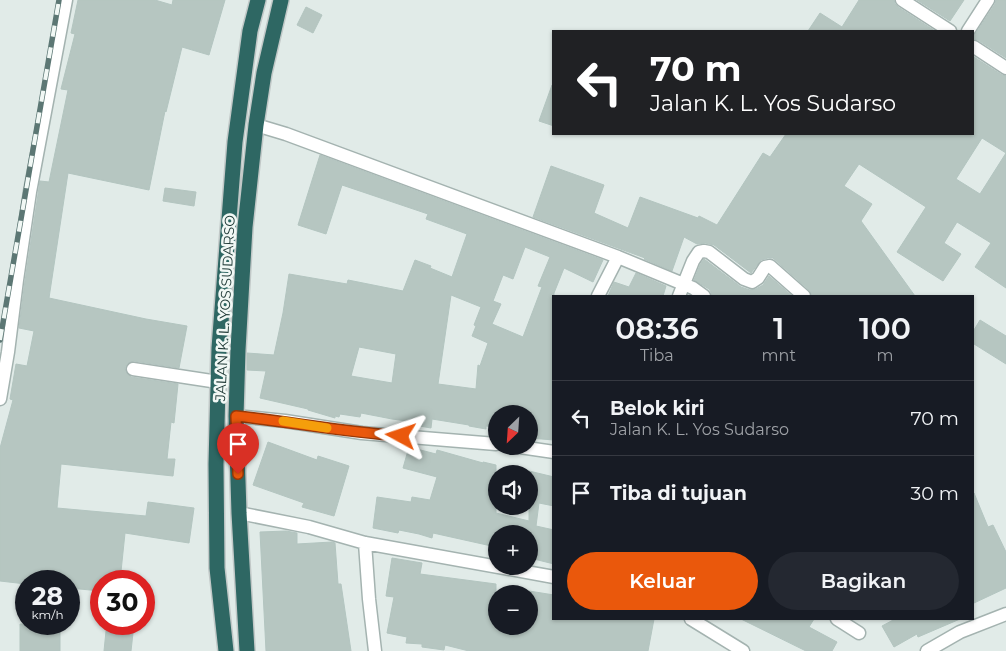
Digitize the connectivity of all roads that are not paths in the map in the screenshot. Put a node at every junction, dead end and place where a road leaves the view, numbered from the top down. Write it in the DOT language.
graph roads {
  1 [pos="66,0"];
  2 [pos="258,0"];
  3 [pos="281,0"];
  4 [pos="902,0"];
  5 [pos="988,0"];
  6 [pos="948,30"];
  7 [pos="969,30"];
  8 [pos="974,47"];
  9 [pos="1006,68"];
  10 [pos="256,125"];
  11 [pos="618,257"];
  12 [pos="684,284"];
  13 [pos="599,295"];
  14 [pos="679,295"];
  15 [pos="703,295"];
  16 [pos="803,295"];
  17 [pos="133,370"];
  18 [pos="218,382"];
  19 [pos="0,399"];
  20 [pos="236,416"];
  21 [pos="488,443"];
  22 [pos="538,450"];
  23 [pos="552,452"];
  24 [pos="239,513"];
  25 [pos="365,543"];
  26 [pos="552,576"];
  27 [pos="1006,614"];
  28 [pos="693,620"];
  29 [pos="839,620"];
  30 [pos="859,633"];
  31 [pos="226,651"];
  32 [pos="247,651"];
  33 [pos="375,651"];
  34 [pos="743,651"];
  35 [pos="927,651"];
  1 -- 19 [label="street"];
  2 -- 18 [label="highway, JALAN K. L. YOS SUDARSO"];
  3 -- 10 [label="highway, JALAN K. L. YOS SUDARSO"];
  4 -- 6 [label="street"];
  5 -- 7 [label="street"];
  8 -- 9 [label="street"];
  10 -- 11 [label="street"];
  10 -- 20 [label="highway, JALAN K. L. YOS SUDARSO"];
  11 -- 12 [label="street"];
  11 -- 13 [label="street"];
  12 -- 14 [label="street"];
  12 -- 15 [label="street"];
  12 -- 16 [label="street"];
  17 -- 18 [label="street"];
  18 -- 31 [label="highway, JALAN K. L. YOS SUDARSO"];
  20 -- 21 [label="street"];
  20 -- 24 [label="highway, JALAN K. L. YOS SUDARSO"];
  22 -- 23 [label="street"];
  24 -- 25 [label="street"];
  24 -- 32 [label="highway, JALAN K. L. YOS SUDARSO"];
  25 -- 26 [label="street"];
  25 -- 33 [label="street"];
  27 -- 35 [label="street"];
  28 -- 34 [label="street"];
  29 -- 30 [label="street"];
}
